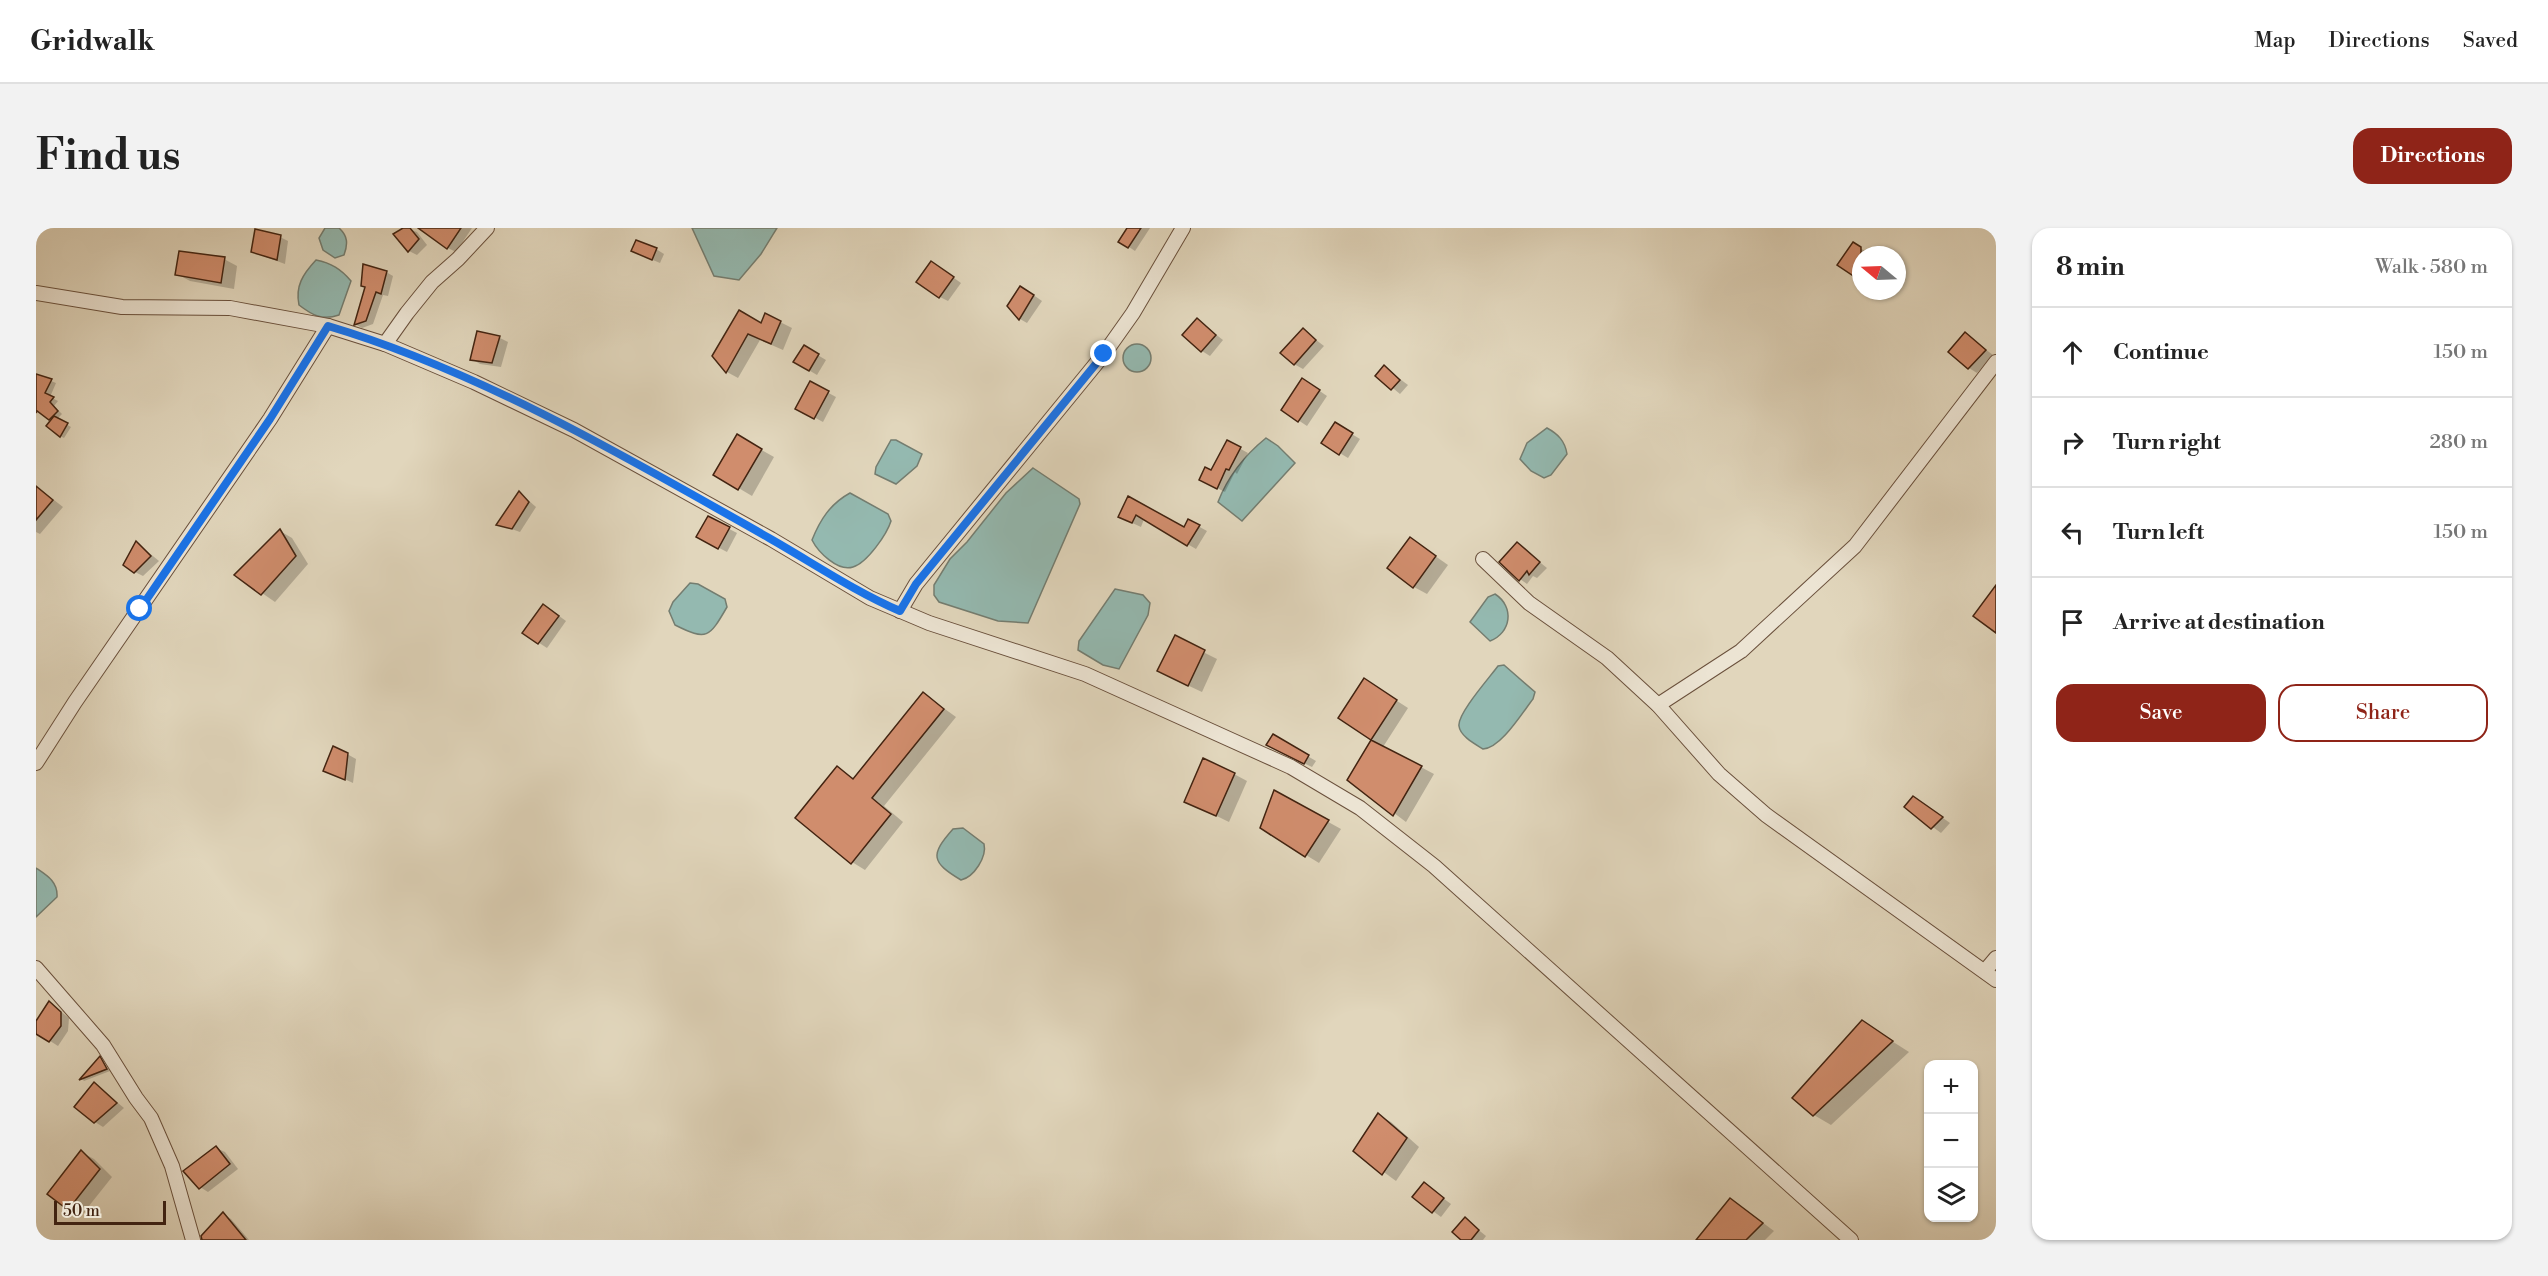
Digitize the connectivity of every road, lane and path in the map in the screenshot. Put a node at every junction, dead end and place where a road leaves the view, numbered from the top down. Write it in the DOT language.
graph roads {
  1 [pos="487,228"];
  2 [pos="1183,228"];
  3 [pos="36,293"];
  4 [pos="328,326"];
  5 [pos="385,344"];
  6 [pos="1996,362"];
  7 [pos="1483,558"];
  8 [pos="900,611"];
  9 [pos="1659,705"];
  10 [pos="36,763"];
  11 [pos="1996,958"];
  12 [pos="36,968"];
  13 [pos="1990,975"];
  14 [pos="193,1240"];
  15 [pos="1851,1240"];
  1 -- 5 [label="street"];
  2 -- 8 [label="street"];
  3 -- 4 [label="street"];
  4 -- 5 [label="street"];
  4 -- 10 [label="street"];
  5 -- 8 [label="street"];
  6 -- 9 [label="street"];
  7 -- 9 [label="street"];
  8 -- 15 [label="street"];
  9 -- 13 [label="street"];
  11 -- 13 [label="street"];
  12 -- 14 [label="street"];
}
